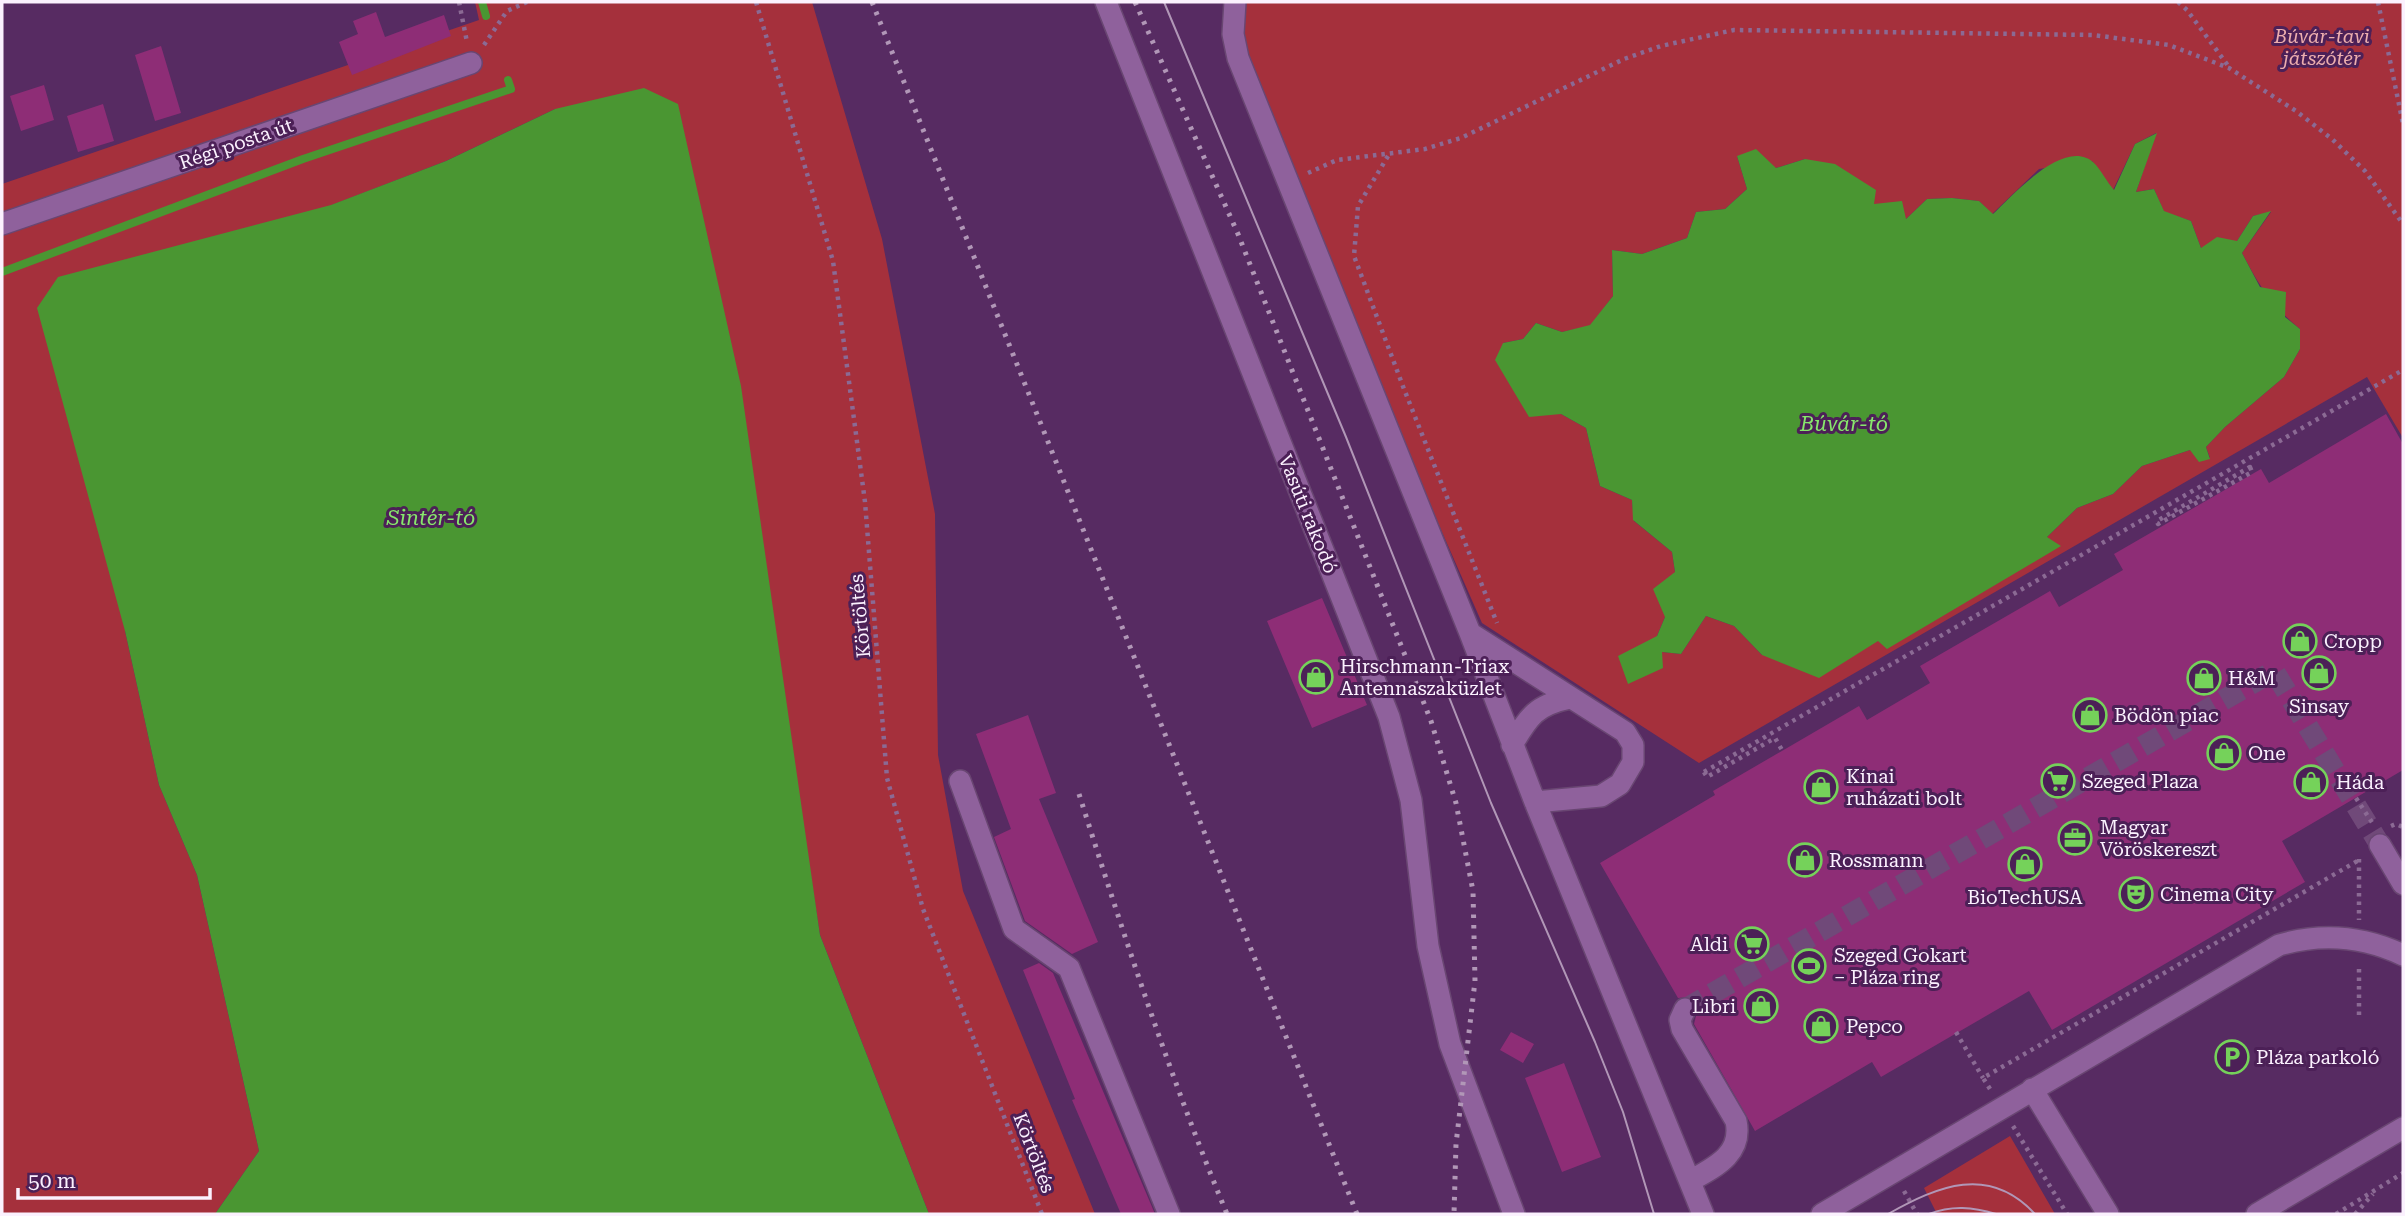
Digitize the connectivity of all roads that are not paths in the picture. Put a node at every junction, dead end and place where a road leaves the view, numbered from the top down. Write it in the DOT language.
graph roads {
  1 [pos="1106,2"];
  2 [pos="1235,2"];
  3 [pos="471,63"];
  4 [pos="2,224"];
  5 [pos="1470,634"];
  6 [pos="1570,698"];
  7 [pos="1512,745"];
  8 [pos="960,781"];
  9 [pos="1535,802"];
  10 [pos="2379,840"];
  11 [pos="2403,884"];
  12 [pos="2403,955"];
  13 [pos="1685,1009"];
  14 [pos="2032,1089"];
  15 [pos="2403,1128"];
  16 [pos="1689,1181"];
  17 [pos="1169,1214"];
  18 [pos="1514,1214"];
  19 [pos="1703,1214"];
  20 [pos="1822,1214"];
  21 [pos="2108,1214"];
  22 [pos="2257,1214"];
  1 -- 18 [label="street, Vasúti rakodó"];
  2 -- 5 [label="street"];
  3 -- 4 [label="street, Régi posta út"];
  5 -- 6 [label="street"];
  5 -- 7 [label="street"];
  6 -- 7 [label="street"];
  6 -- 9 [label="street"];
  7 -- 9 [label="street"];
  8 -- 17 [label="street"];
  9 -- 16 [label="street"];
  10 -- 11 [label="street"];
  12 -- 14 [label="street"];
  13 -- 16 [label="street"];
  14 -- 20 [label="street"];
  14 -- 21 [label="street"];
  15 -- 22 [label="street"];
  16 -- 19 [label="street"];
}
